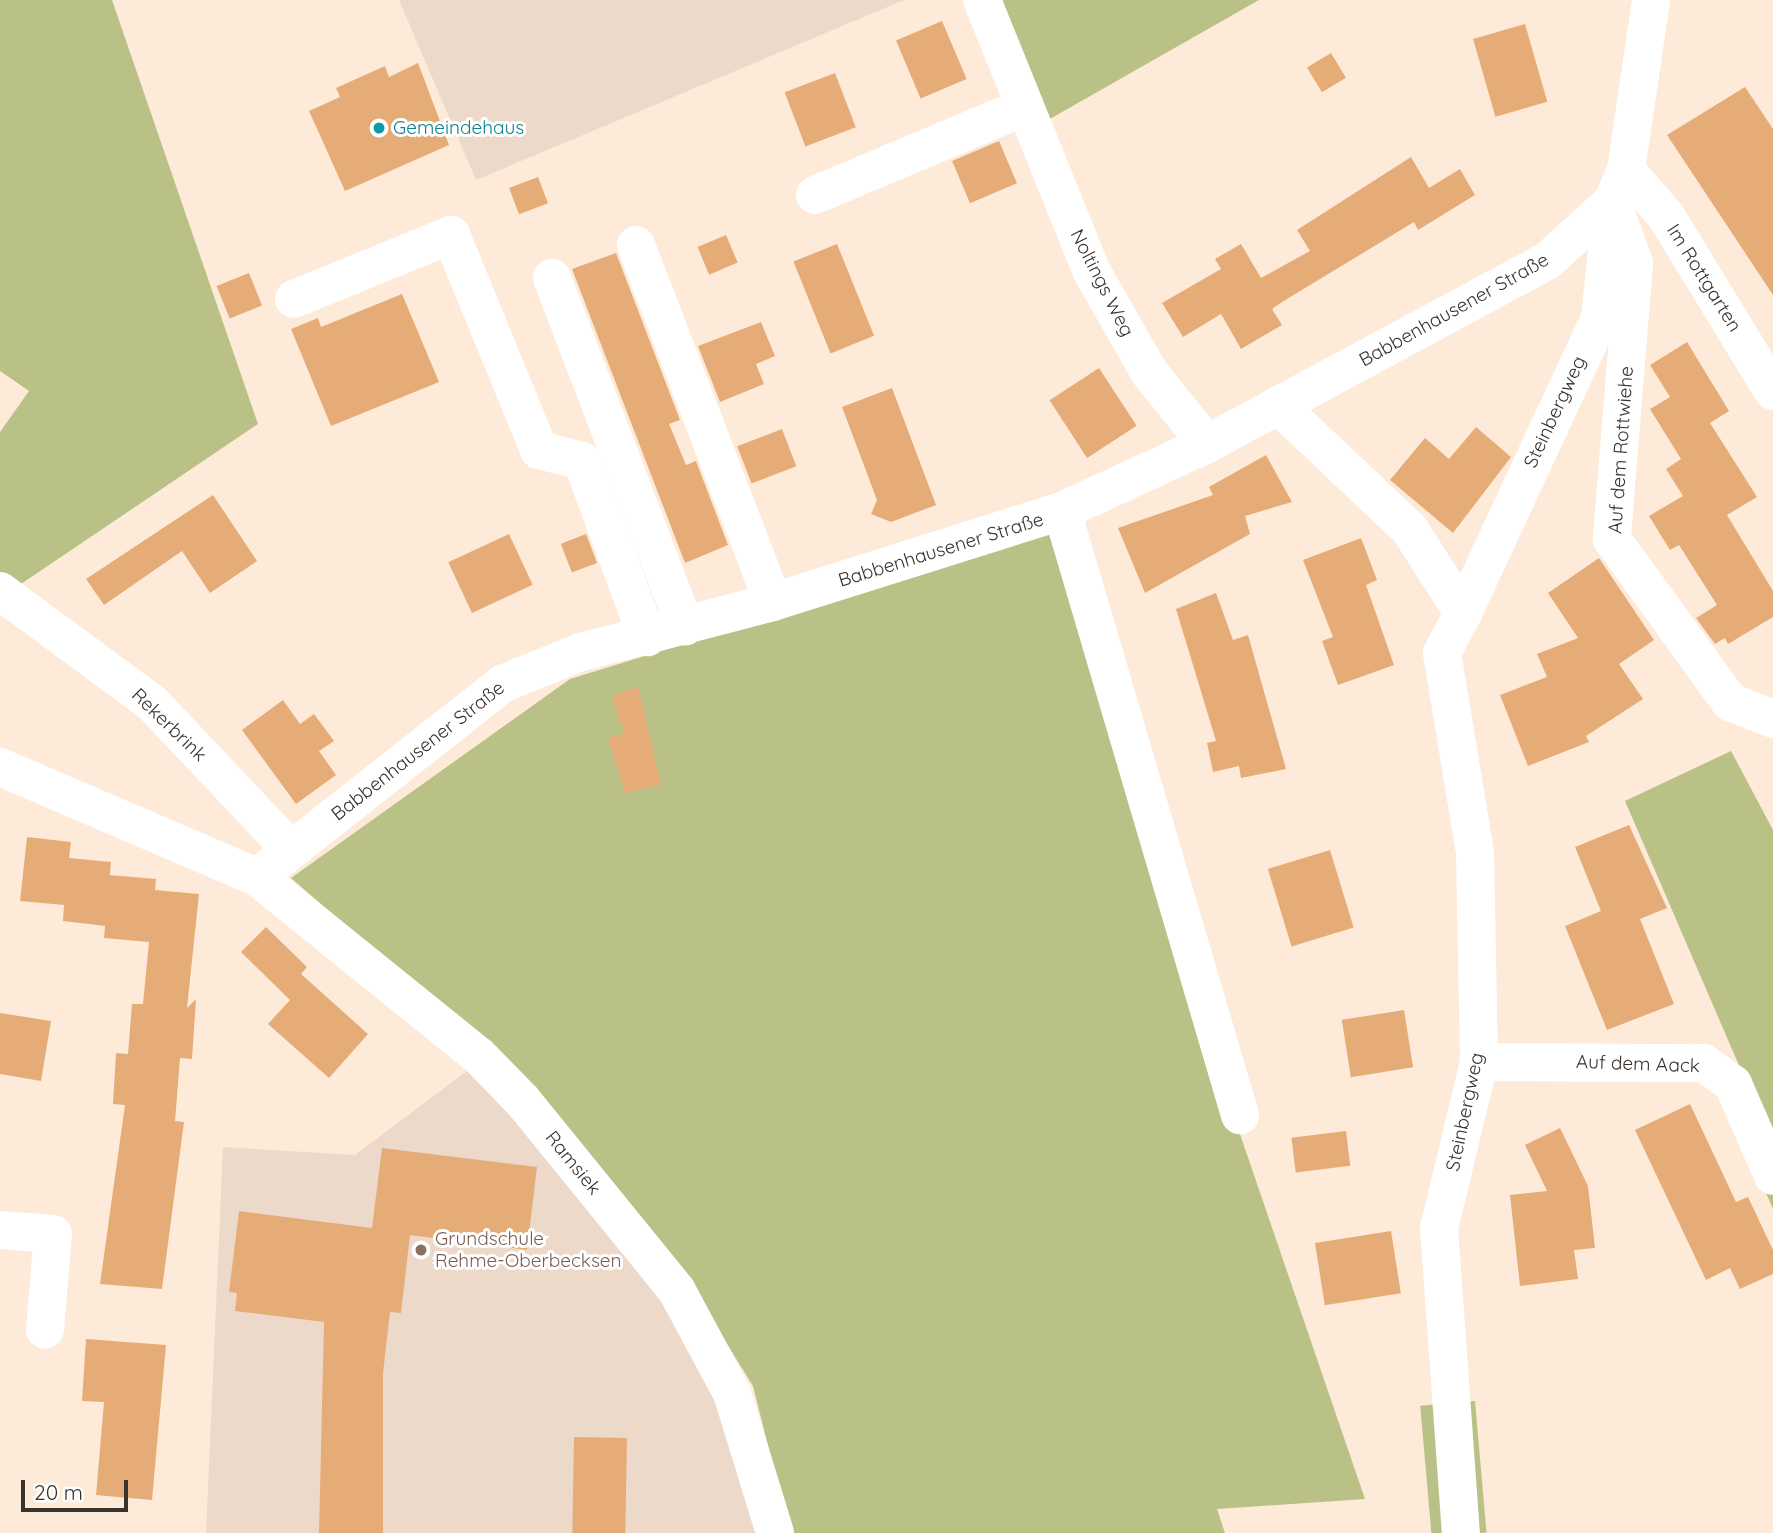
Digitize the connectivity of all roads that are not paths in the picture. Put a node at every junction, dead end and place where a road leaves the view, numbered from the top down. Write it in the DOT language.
graph roads {
  1 [pos="982,0"];
  2 [pos="1651,0"];
  3 [pos="1022,108"];
  4 [pos="1619,186"];
  5 [pos="815,195"];
  6 [pos="636,245"];
  7 [pos="552,278"];
  8 [pos="294,299"];
  9 [pos="1773,391"];
  10 [pos="1278,405"];
  11 [pos="1207,444"];
  12 [pos="1062,511"];
  13 [pos="0,591"];
  14 [pos="773,602"];
  15 [pos="1462,613"];
  16 [pos="685,626"];
  17 [pos="647,637"];
  18 [pos="1773,719"];
  19 [pos="0,767"];
  20 [pos="291,850"];
  21 [pos="257,877"];
  22 [pos="1479,1062"];
  23 [pos="1240,1115"];
  24 [pos="1773,1176"];
  25 [pos="0,1230"];
  26 [pos="45,1330"];
  27 [pos="775,1533"];
  28 [pos="1461,1533"];
  1 -- 3 [label="street, Noltings Weg"];
  2 -- 4 [label="street"];
  3 -- 5 [label="street"];
  3 -- 11 [label="street, Noltings Weg"];
  4 -- 9 [label="street, Im Rottgarten"];
  4 -- 10 [label="street, Babbenhausener Straße"];
  4 -- 15 [label="street, Steinbergweg"];
  4 -- 18 [label="street, Auf dem Rottwiehe"];
  6 -- 14 [label="street"];
  7 -- 16 [label="street"];
  8 -- 17 [label="street"];
  10 -- 11 [label="street, Babbenhausener Straße"];
  10 -- 15 [label="street"];
  11 -- 12 [label="street, Babbenhausener Straße"];
  12 -- 14 [label="street, Babbenhausener Straße"];
  12 -- 23 [label="street, Babbenhausener Straße"];
  13 -- 20 [label="street, Rekerbrink"];
  14 -- 16 [label="street, Babbenhausener Straße"];
  15 -- 22 [label="street, Steinbergweg"];
  16 -- 17 [label="street, Babbenhausener Straße"];
  17 -- 20 [label="street, Babbenhausener Straße"];
  19 -- 21 [label="street"];
  20 -- 21 [label="street, Babbenhausener Straße"];
  21 -- 27 [label="street, Ramsiek"];
  22 -- 24 [label="street, Auf dem Aack"];
  22 -- 28 [label="street, Steinbergweg"];
  25 -- 26 [label="street"];
}
